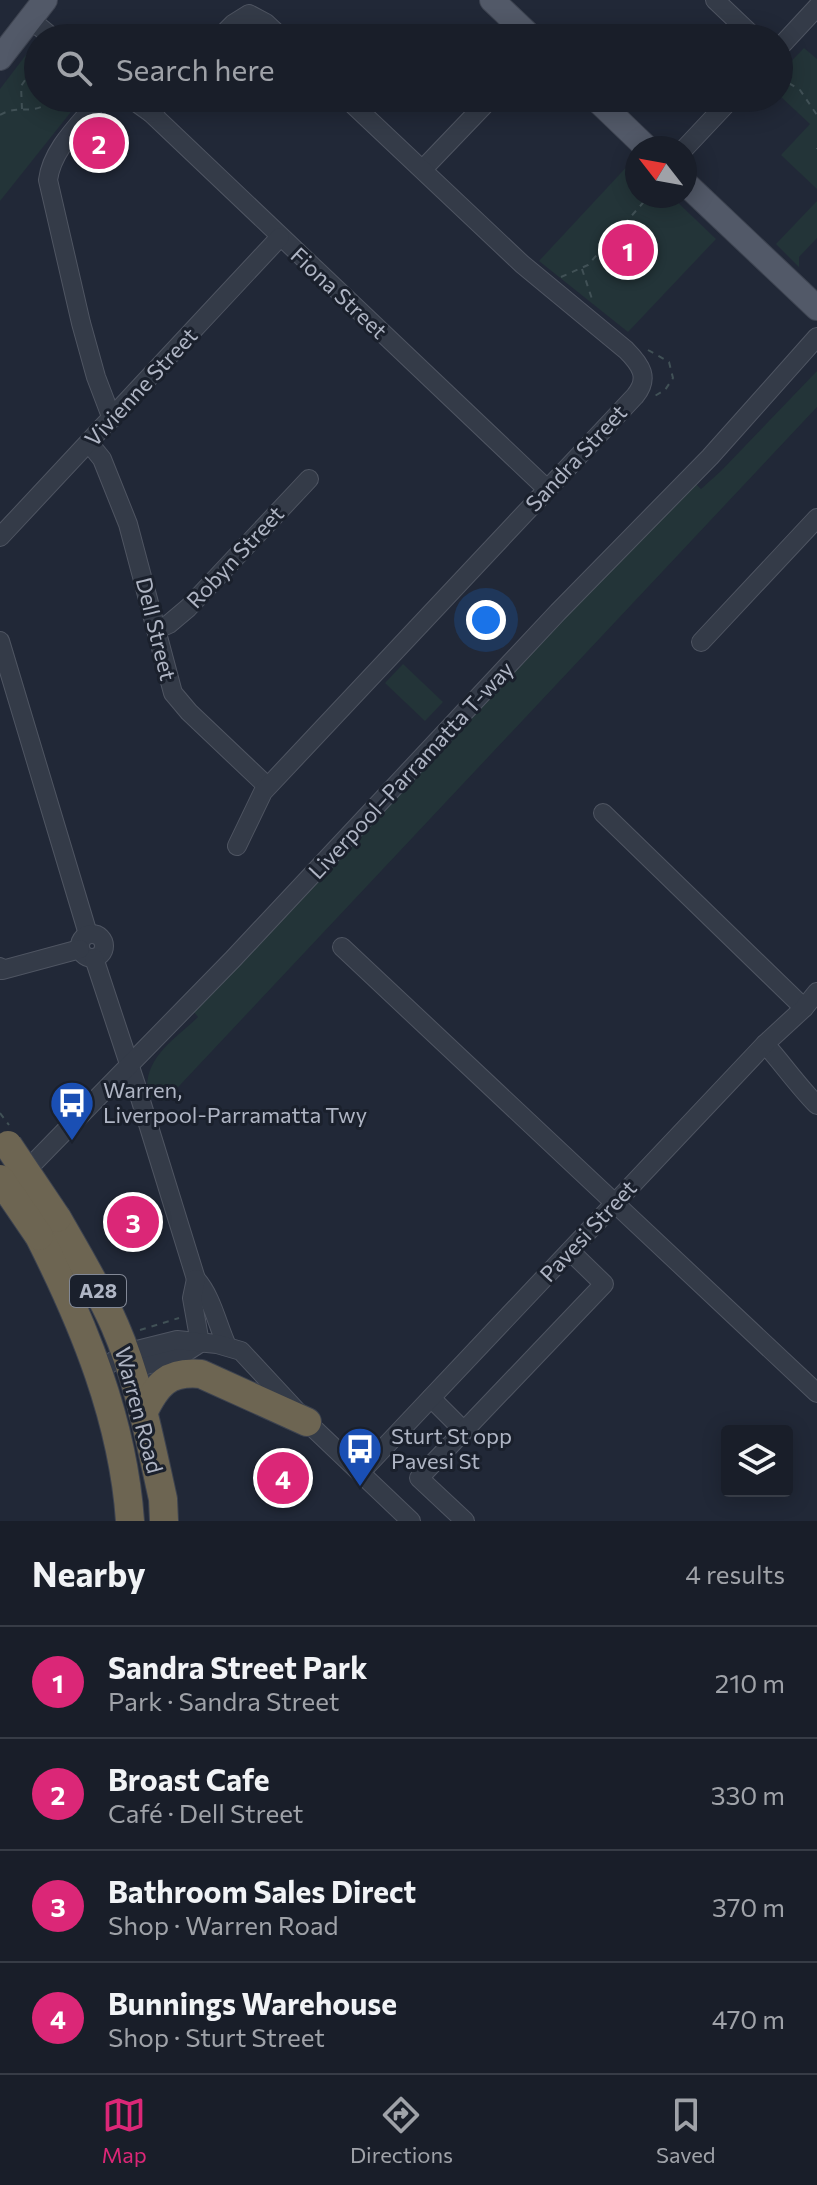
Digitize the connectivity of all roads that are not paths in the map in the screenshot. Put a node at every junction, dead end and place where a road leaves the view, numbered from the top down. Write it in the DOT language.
graph roads {
  1 [pos="492,0"];
  2 [pos="715,0"];
  3 [pos="817,7"];
  4 [pos="233,24"];
  5 [pos="267,24"];
  6 [pos="517,24"];
  7 [pos="740,24"];
  8 [pos="24,28"];
  9 [pos="793,33"];
  10 [pos="0,58"];
  11 [pos="90,112"];
  12 [pos="361,112"];
  13 [pos="478,112"];
  14 [pos="610,112"];
  15 [pos="719,112"];
  16 [pos="151,113"];
  17 [pos="635,136"];
  18 [pos="696,136"];
  19 [pos="423,169"];
  20 [pos="697,194"];
  21 [pos="280,237"];
  22 [pos="817,308"];
  23 [pos="817,337"];
  24 [pos="112,419"];
  25 [pos="89,443"];
  26 [pos="309,479"];
  27 [pos="547,489"];
  28 [pos="817,518"];
  29 [pos="0,537"];
  30 [pos="156,630"];
  31 [pos="0,641"];
  32 [pos="701,642"];
  33 [pos="267,786"];
  34 [pos="603,813"];
  35 [pos="237,846"];
  36 [pos="87,947"];
  37 [pos="342,947"];
  38 [pos="0,967"];
  39 [pos="817,993"];
  40 [pos="804,1008"];
  41 [pos="765,1044"];
  42 [pos="129,1063"];
  43 [pos="817,1105"];
  44 [pos="4,1140"];
  45 [pos="0,1179"];
  46 [pos="0,1199"];
  47 [pos="615,1202"];
  48 [pos="48,1227"];
  49 [pos="570,1251"];
  50 [pos="196,1279"];
  51 [pos="200,1343"];
  52 [pos="227,1346"];
  53 [pos="131,1351"];
  54 [pos="99,1371"];
  55 [pos="817,1393"];
  56 [pos="431,1398"];
  57 [pos="143,1413"];
  58 [pos="307,1422"];
  59 [pos="464,1431"];
  60 [pos="361,1472"];
  61 [pos="130,1521"];
  62 [pos="164,1521"];
  63 [pos="411,1521"];
  64 [pos="465,1521"];
  1 -- 6 [label="main road"];
  2 -- 7 [label="street"];
  3 -- 9 [label="street"];
  4 -- 5 [label="street"];
  8 -- 10 [label="main road"];
  11 -- 24 [label="street"];
  12 -- 19 [label="street, Sandra Street"];
  13 -- 19 [label="street"];
  14 -- 17 [label="main road"];
  15 -- 18 [label="street"];
  16 -- 21 [label="street, Fiona Street"];
  19 -- 27 [label="street, Sandra Street"];
  20 -- 22 [label="main road"];
  21 -- 24 [label="street, Vivienne Street"];
  21 -- 27 [label="street, Fiona Street"];
  23 -- 42 [label="street, Liverpool–Parramatta T-way"];
  24 -- 25 [label="street, Vivienne Street"];
  25 -- 29 [label="street, Vivienne Street"];
  25 -- 30 [label="street, Dell Street"];
  26 -- 30 [label="street, Robyn Street"];
  27 -- 33 [label="street, Sandra Street"];
  28 -- 32 [label="street"];
  30 -- 33 [label="street, Dell Street"];
  31 -- 36 [label="street"];
  33 -- 35 [label="street, Sandra Street"];
  34 -- 40 [label="street"];
  36 -- 38 [label="street"];
  36 -- 42 [label="street"];
  37 -- 47 [label="street"];
  39 -- 40 [label="street, Pavesi Street"];
  40 -- 41 [label="street, Pavesi Street"];
  41 -- 43 [label="street"];
  41 -- 47 [label="street, Pavesi Street"];
  42 -- 46 [label="street, Liverpool–Parramatta T-way"];
  42 -- 50 [label="street"];
  44 -- 48 [label="highway, A28, bridge"];
  45 -- 48 [label="highway, A28, bridge"];
  47 -- 49 [label="street, Pavesi Street"];
  47 -- 55 [label="street"];
  48 -- 53 [label="highway, Warren Road / A28"];
  48 -- 54 [label="highway, Warren Road / A28"];
  49 -- 56 [label="street, Pavesi Street"];
  49 -- 59 [label="street"];
  50 -- 51 [label="street"];
  50 -- 52 [label="street"];
  51 -- 52 [label="street"];
  51 -- 53 [label="street"];
  52 -- 58 [label="street"];
  53 -- 54 [label="main road"];
  53 -- 57 [label="highway, Warren Road / A28"];
  54 -- 61 [label="highway, Warren Road / A28"];
  56 -- 59 [label="street"];
  56 -- 60 [label="street, Pavesi Street"];
  57 -- 58 [label="highway"];
  57 -- 62 [label="highway, Warren Road / A28"];
  58 -- 60 [label="street"];
  59 -- 64 [label="street"];
  60 -- 63 [label="street"];
}
